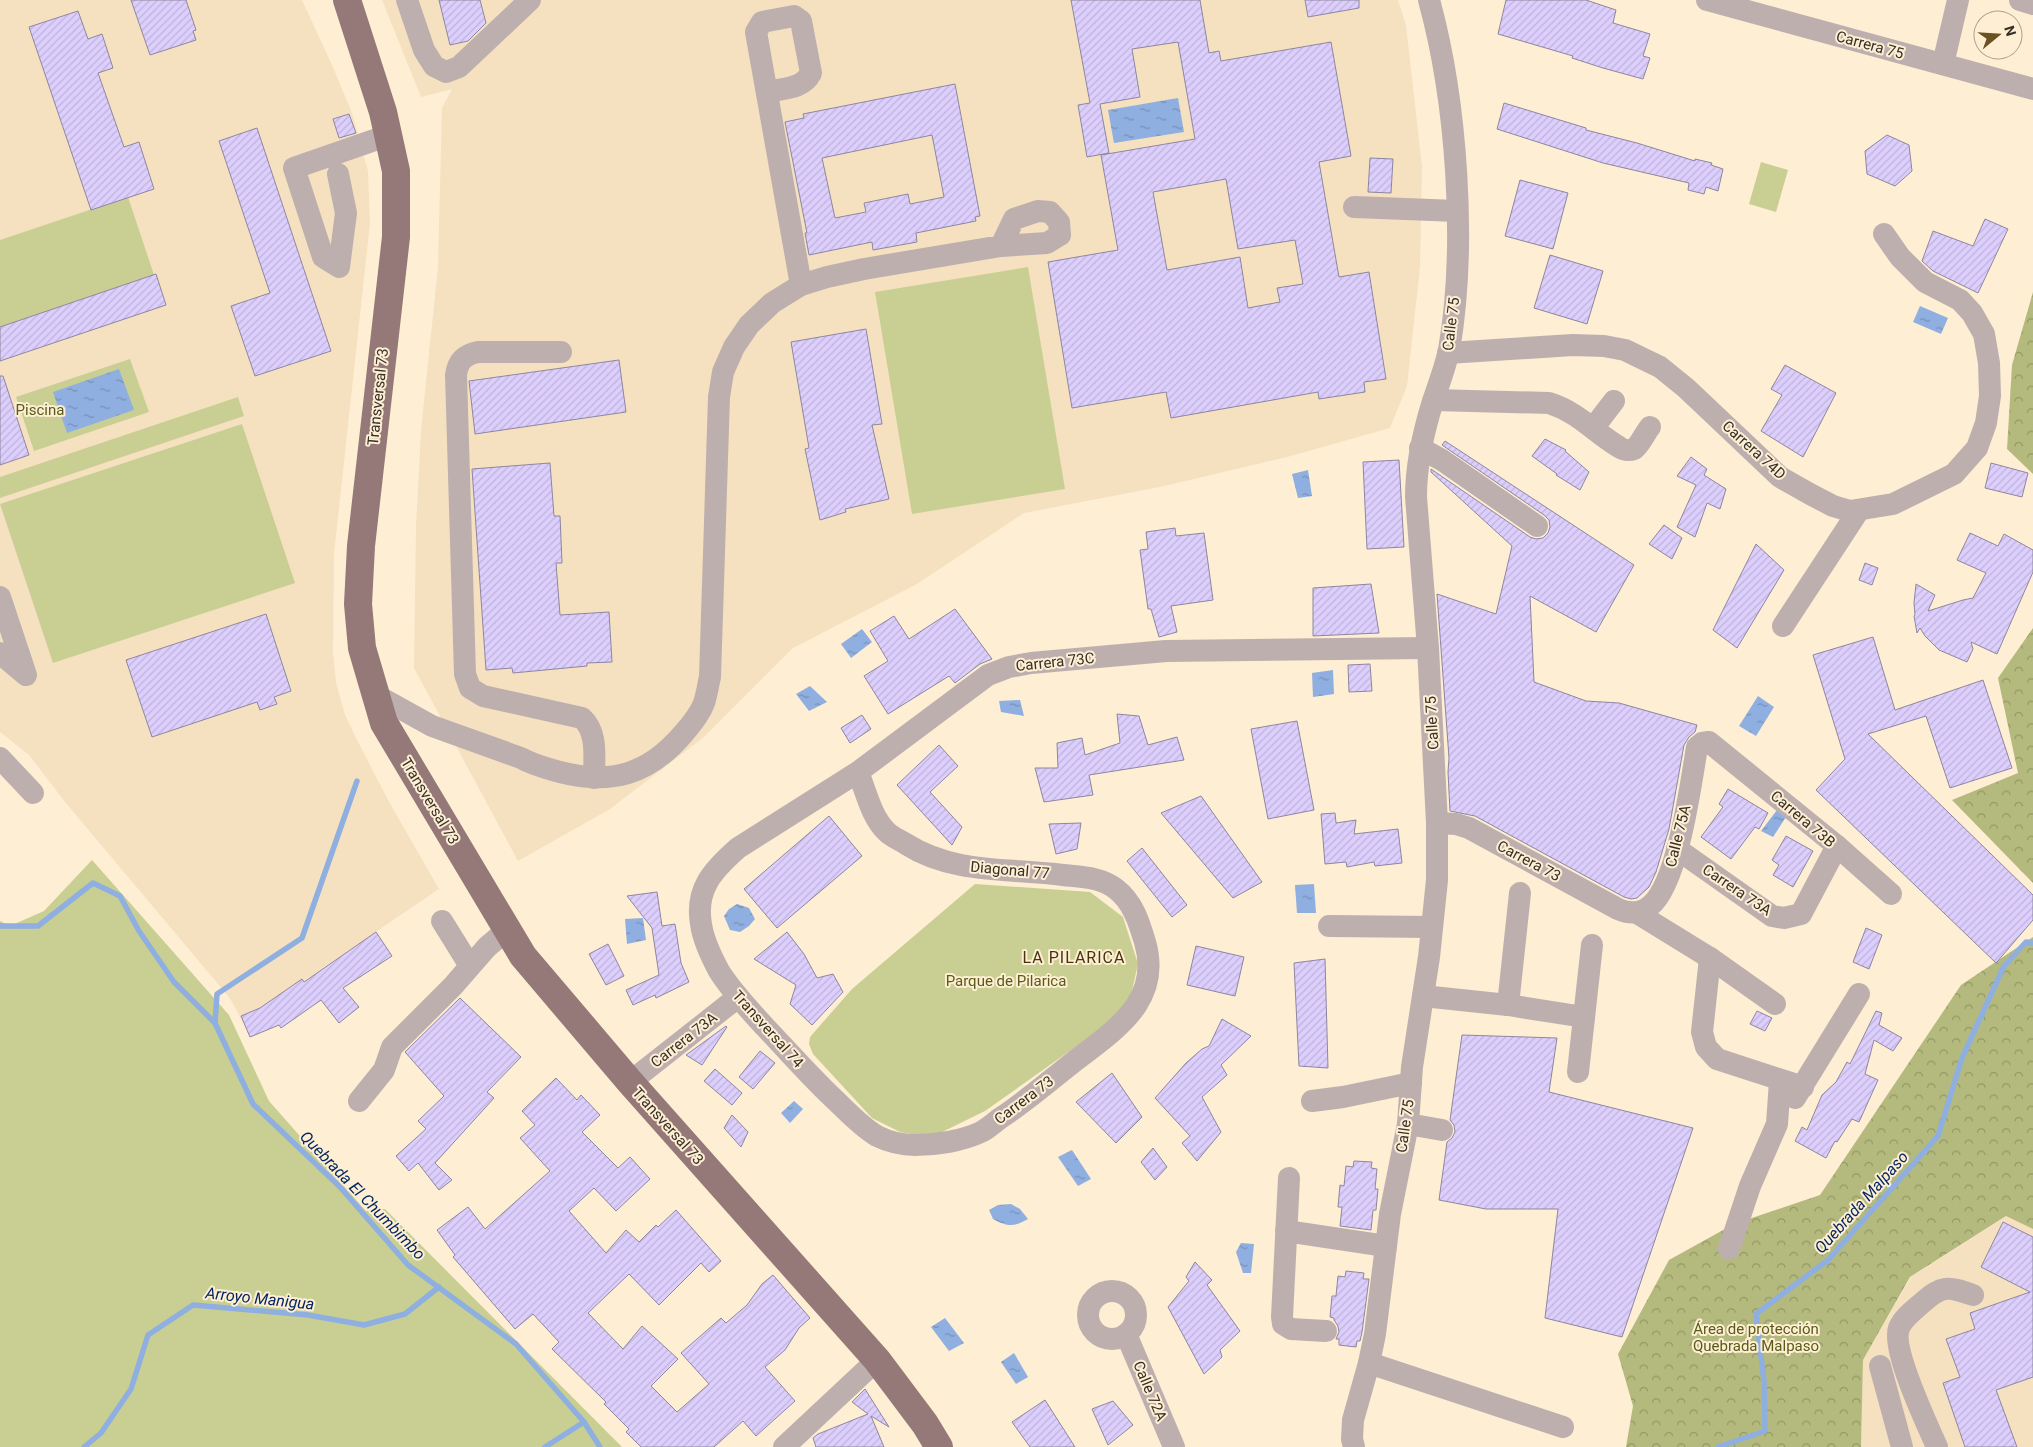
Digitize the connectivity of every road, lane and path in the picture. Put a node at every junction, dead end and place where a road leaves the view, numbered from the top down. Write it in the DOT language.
graph roads {
  1 [pos="347,0"];
  2 [pos="407,0"];
  3 [pos="530,0"];
  4 [pos="1429,0"];
  5 [pos="1707,0"];
  6 [pos="1958,0"];
  7 [pos="2020,0"];
  8 [pos="1734,3"];
  9 [pos="2033,4"];
  10 [pos="1943,64"];
  11 [pos="2033,89"];
  12 [pos="767,92"];
  13 [pos="389,135"];
  14 [pos="338,174"];
  15 [pos="1354,207"];
  16 [pos="1457,211"];
  17 [pos="1884,234"];
  18 [pos="1001,246"];
  19 [pos="802,285"];
  20 [pos="561,352"];
  21 [pos="1448,353"];
  22 [pos="1434,400"];
  23 [pos="1614,401"];
  24 [pos="1594,427"];
  25 [pos="1650,427"];
  26 [pos="1420,448"];
  27 [pos="1859,510"];
  28 [pos="1537,526"];
  29 [pos="0,597"];
  30 [pos="1783,626"];
  31 [pos="1428,648"];
  32 [pos="0,653"];
  33 [pos="376,695"];
  34 [pos="1715,745"];
  35 [pos="0,758"];
  36 [pos="858,772"];
  37 [pos="594,778"];
  38 [pos="32,793"];
  39 [pos="1437,823"];
  40 [pos="1836,846"];
  41 [pos="1677,849"];
  42 [pos="1520,894"];
  43 [pos="1891,894"];
  44 [pos="1627,911"];
  45 [pos="442,921"];
  46 [pos="701,926"];
  47 [pos="1329,926"];
  48 [pos="1432,927"];
  49 [pos="507,930"];
  50 [pos="1592,945"];
  51 [pos="1710,958"];
  52 [pos="470,966"];
  53 [pos="1150,969"];
  54 [pos="1859,994"];
  55 [pos="1423,996"];
  56 [pos="738,997"];
  57 [pos="1775,1004"];
  58 [pos="1508,1005"];
  59 [pos="1584,1016"];
  60 [pos="1578,1072"];
  61 [pos="1780,1081"];
  62 [pos="630,1082"];
  63 [pos="1411,1083"];
  64 [pos="1803,1087"];
  65 [pos="358,1101"];
  66 [pos="1312,1101"];
  67 [pos="855,1119"];
  68 [pos="1408,1124"];
  69 [pos="1777,1124"];
  70 [pos="1442,1130"];
  71 [pos="1289,1178"];
  72 [pos="1286,1231"];
  73 [pos="1386,1246"];
  74 [pos="1729,1249"];
  75 [pos="1973,1295"];
  76 [pos="1326,1331"];
  77 [pos="1126,1334"];
  78 [pos="877,1360"];
  79 [pos="1369,1363"];
  80 [pos="1880,1366"];
  81 [pos="1563,1427"];
  82 [pos="784,1447"];
  83 [pos="939,1447"];
  84 [pos="1174,1447"];
  85 [pos="1354,1447"];
  86 [pos="1902,1447"];
  87 [pos="1937,1447"];
  1 -- 13 [label="main road, Transversal 73"];
  2 -- 3 [label="street"];
  4 -- 16 [label="street, Calle 75"];
  5 -- 8 [label="street, Carrera 75"];
  6 -- 10 [label="street"];
  7 -- 9 [label="street"];
  8 -- 10 [label="street, Carrera 75"];
  10 -- 11 [label="street, Carrera 75"];
  12 -- 19 [label="street"];
  13 -- 14 [label="street"];
  13 -- 33 [label="main road, Transversal 73"];
  15 -- 16 [label="street"];
  16 -- 21 [label="street, Calle 75"];
  17 -- 27 [label="street, Carrera 74D"];
  18 -- 19 [label="street"];
  19 -- 37 [label="street"];
  20 -- 37 [label="street"];
  21 -- 22 [label="street, Calle 75"];
  21 -- 27 [label="street, Carrera 74D"];
  22 -- 24 [label="street"];
  22 -- 26 [label="street, Calle 75"];
  23 -- 24 [label="street"];
  24 -- 25 [label="street"];
  26 -- 28 [label="street"];
  26 -- 31 [label="street, Calle 75"];
  27 -- 30 [label="street"];
  29 -- 32 [label="street"];
  31 -- 36 [label="street, Carrera 73C"];
  31 -- 39 [label="street, Calle 75"];
  33 -- 37 [label="street"];
  33 -- 49 [label="main road, Transversal 73"];
  34 -- 40 [label="street, Carrera 73B"];
  34 -- 41 [label="street, Calle 75A"];
  35 -- 38 [label="street"];
  36 -- 46 [label="street, Carrera 73C"];
  36 -- 53 [label="street, Diagonal 77"];
  39 -- 44 [label="street, Carrera 73"];
  39 -- 48 [label="street, Calle 75"];
  40 -- 41 [label="street, Carrera 73A"];
  40 -- 43 [label="street, Carrera 73B"];
  41 -- 44 [label="street, Calle 75A"];
  42 -- 58 [label="street"];
  44 -- 51 [label="street, Carrera 73"];
  45 -- 52 [label="street"];
  46 -- 56 [label="street, Transversal 74"];
  47 -- 48 [label="street"];
  48 -- 55 [label="street, Calle 75"];
  49 -- 52 [label="street"];
  49 -- 62 [label="main road, Transversal 73"];
  50 -- 59 [label="street"];
  51 -- 57 [label="street, Carrera 73"];
  51 -- 61 [label="street"];
  52 -- 65 [label="street"];
  53 -- 67 [label="street, Carrera 73"];
  54 -- 64 [label="street"];
  55 -- 58 [label="street"];
  55 -- 63 [label="street, Calle 75"];
  56 -- 62 [label="street, Carrera 73A"];
  56 -- 67 [label="street, Transversal 74"];
  58 -- 59 [label="street"];
  59 -- 60 [label="street"];
  61 -- 64 [label="street"];
  61 -- 69 [label="street"];
  62 -- 78 [label="main road, Transversal 73"];
  63 -- 66 [label="street"];
  63 -- 68 [label="street, Calle 75"];
  64 -- 69 [label="street"];
  68 -- 70 [label="street"];
  68 -- 73 [label="street, Calle 75"];
  69 -- 74 [label="street"];
  71 -- 72 [label="street"];
  72 -- 73 [label="street"];
  72 -- 76 [label="street"];
  73 -- 79 [label="street, Calle 75"];
  75 -- 87 [label="street"];
  77 -- 84 [label="street, Calle 72A"];
  78 -- 82 [label="street"];
  78 -- 83 [label="main road, Transversal 73"];
  79 -- 81 [label="street"];
  79 -- 85 [label="street, Calle 75"];
  80 -- 86 [label="street"];
}
